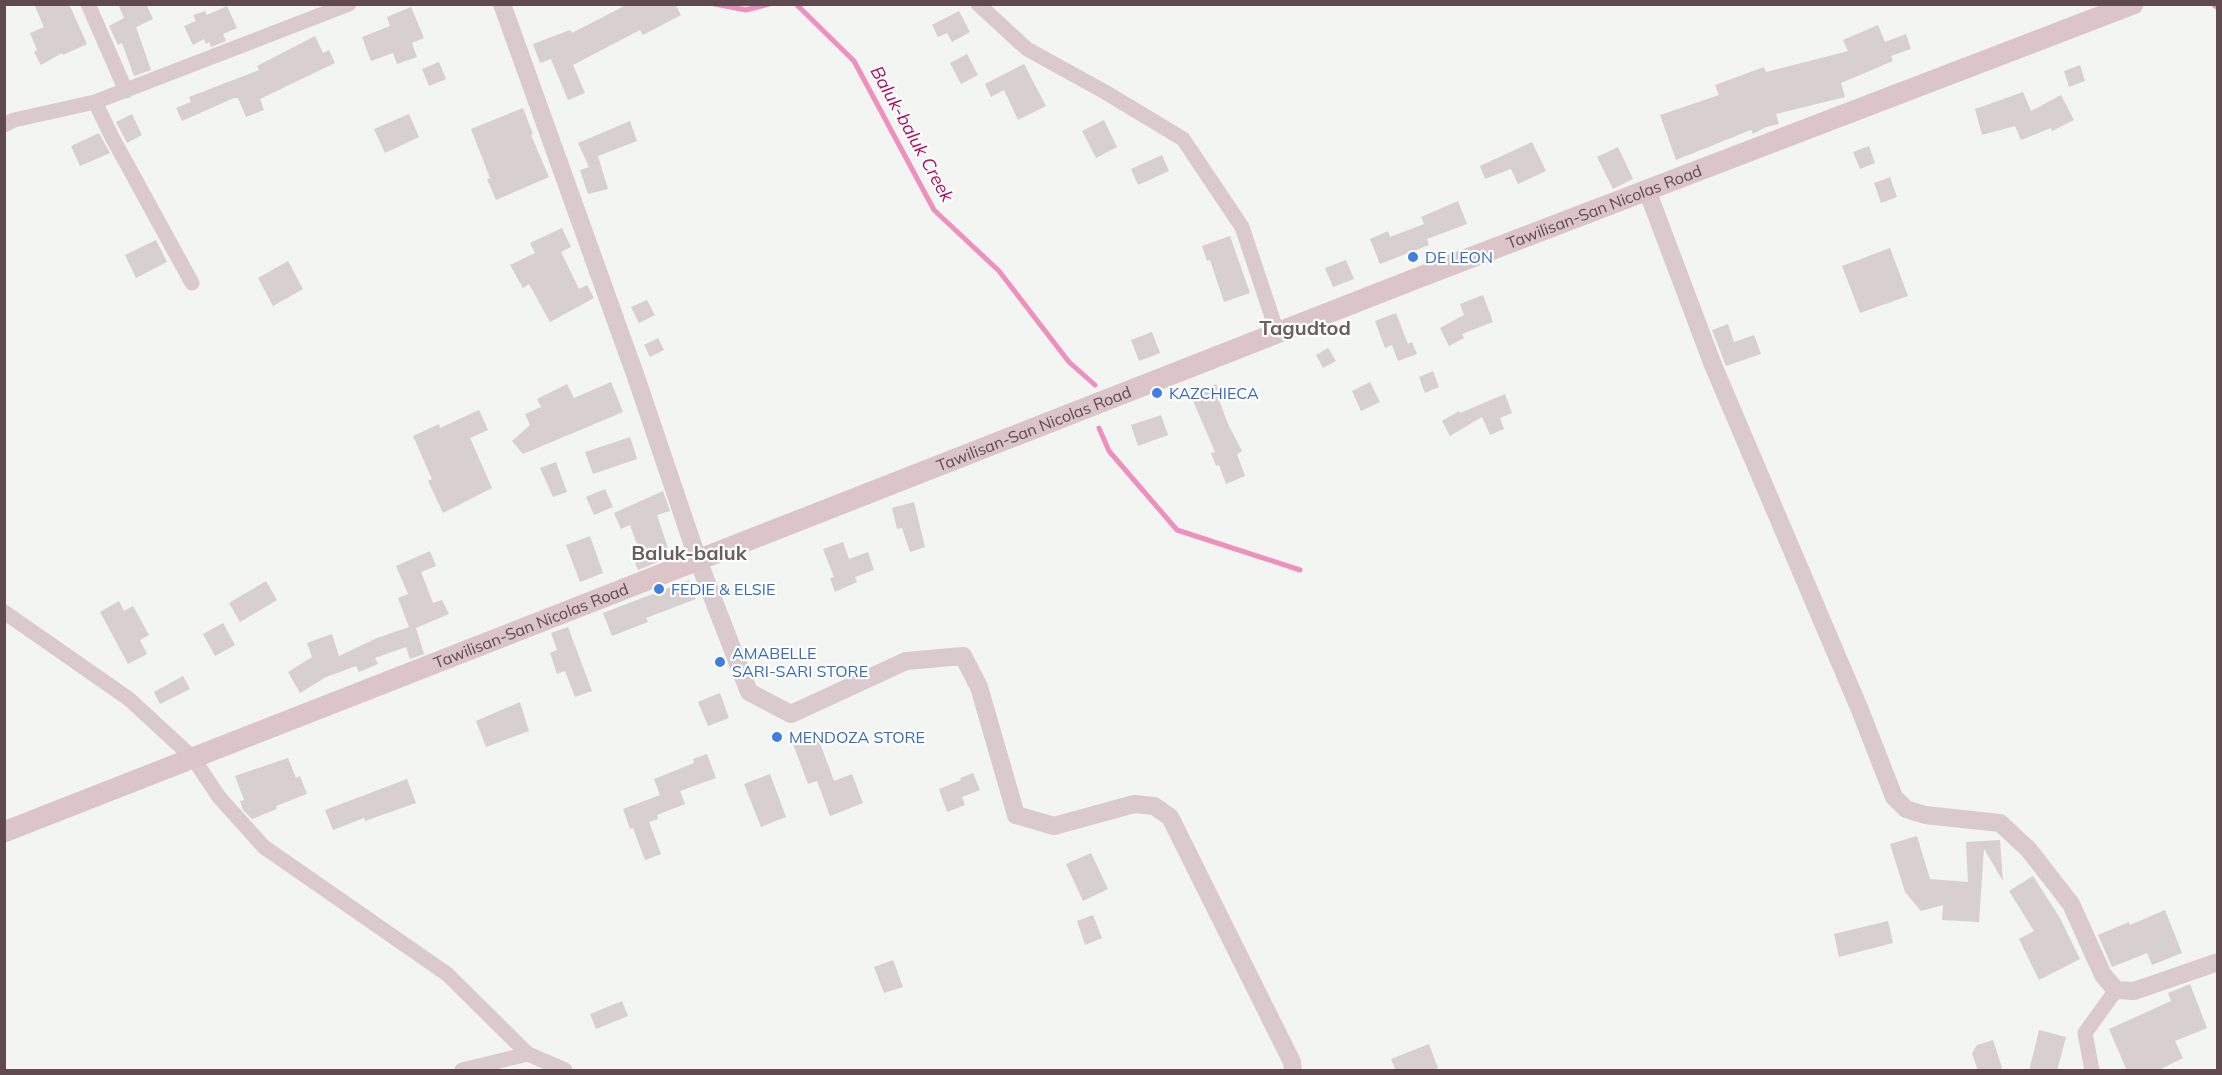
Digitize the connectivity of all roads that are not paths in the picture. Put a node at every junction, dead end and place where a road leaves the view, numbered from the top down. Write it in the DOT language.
graph roads {
  1 [pos="88,4"];
  2 [pos="350,4"];
  3 [pos="502,4"];
  4 [pos="978,4"];
  5 [pos="2133,4"];
  6 [pos="126,91"];
  7 [pos="95,102"];
  8 [pos="4,124"];
  9 [pos="1647,190"];
  10 [pos="192,283"];
  11 [pos="1277,332"];
  12 [pos="698,561"];
  13 [pos="4,612"];
  14 [pos="193,758"];
  15 [pos="4,832"];
  16 [pos="2217,962"];
  17 [pos="2116,990"];
  18 [pos="528,1054"];
  19 [pos="462,1071"];
  20 [pos="565,1071"];
  21 [pos="1293,1071"];
  22 [pos="2092,1071"];
  1 -- 6 [label="street"];
  2 -- 6 [label="street"];
  3 -- 12 [label="street"];
  4 -- 11 [label="street"];
  5 -- 9 [label="main road, Tawilisan-San Nicolas Road"];
  6 -- 7 [label="street"];
  7 -- 8 [label="street"];
  7 -- 10 [label="street"];
  9 -- 11 [label="main road, Tawilisan-San Nicolas Road"];
  9 -- 17 [label="street"];
  11 -- 12 [label="main road, Tawilisan-San Nicolas Road"];
  12 -- 14 [label="main road, Tawilisan-San Nicolas Road"];
  12 -- 21 [label="street"];
  13 -- 14 [label="street"];
  14 -- 15 [label="main road, Tawilisan-San Nicolas Road"];
  14 -- 18 [label="street"];
  16 -- 17 [label="street"];
  17 -- 22 [label="street"];
  18 -- 19 [label="street"];
  18 -- 20 [label="street"];
}
